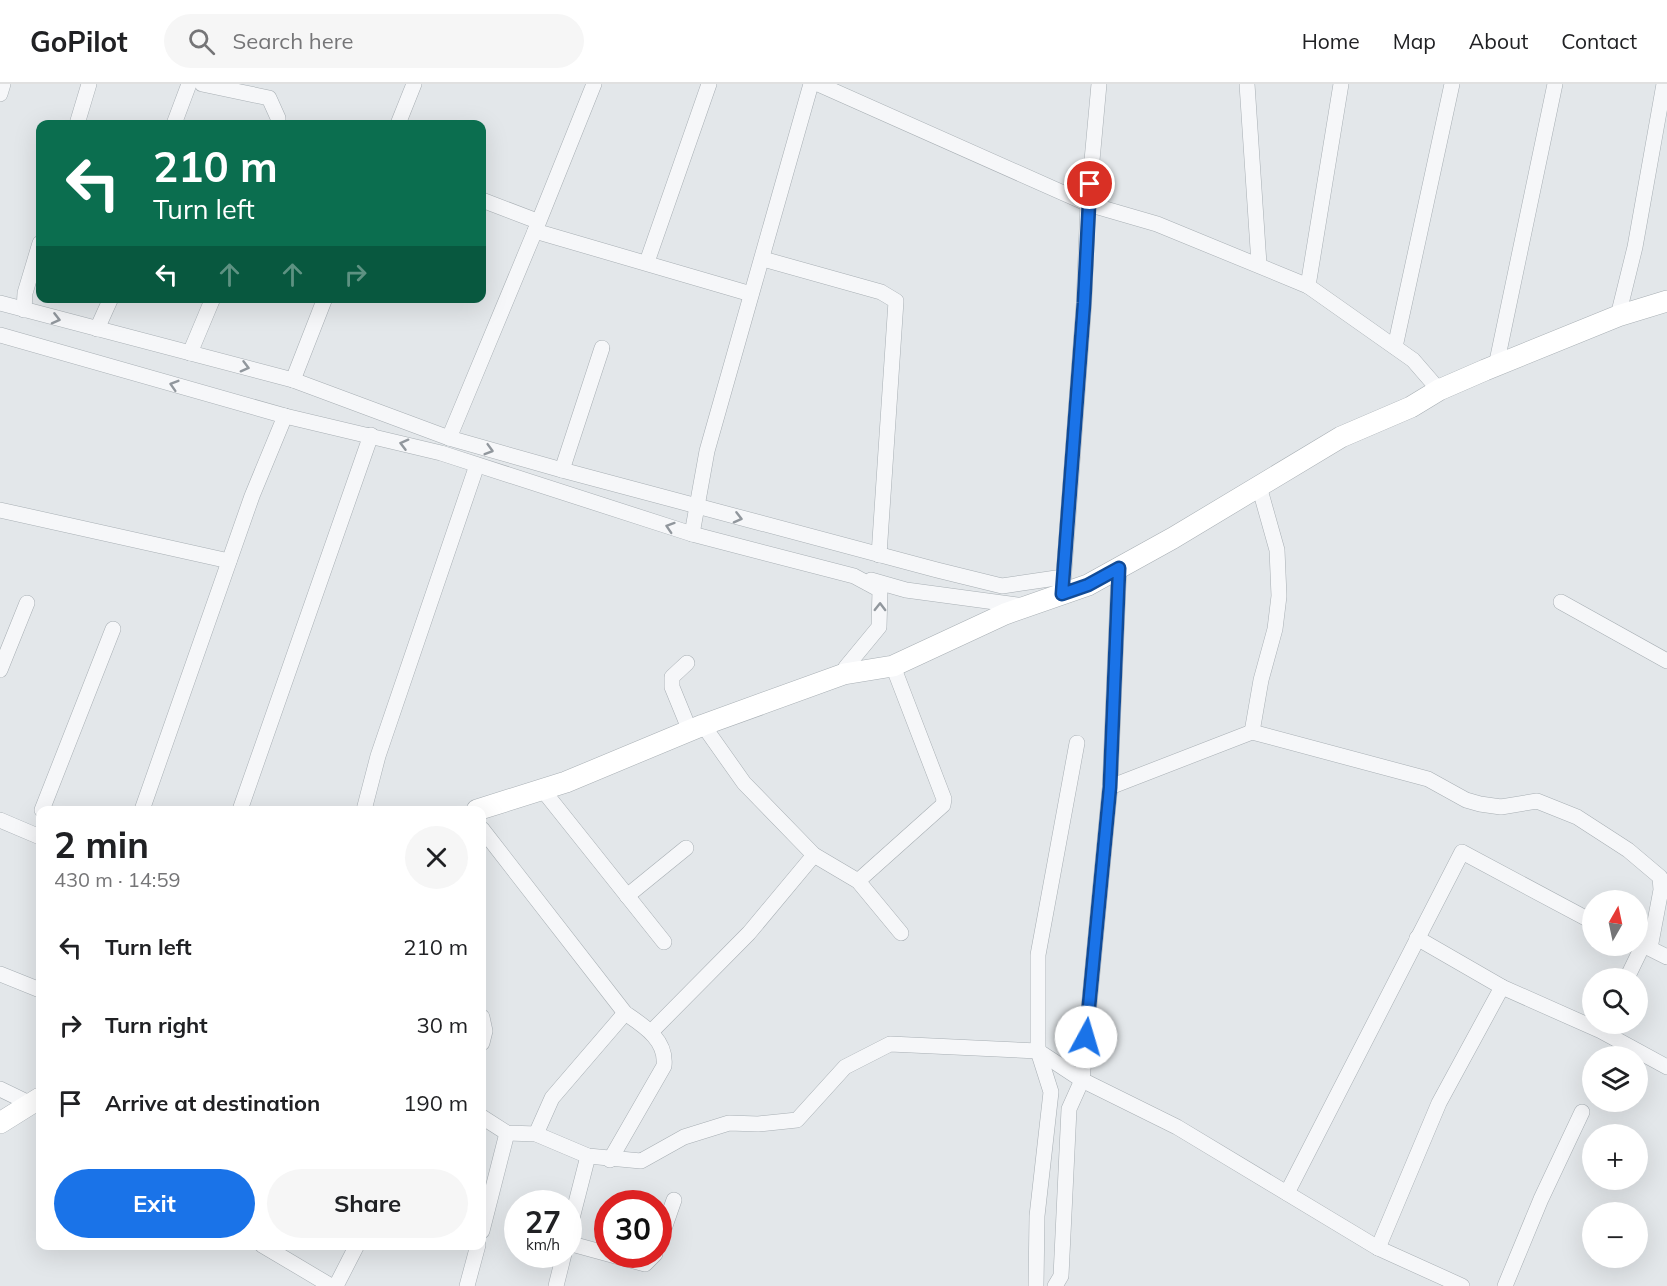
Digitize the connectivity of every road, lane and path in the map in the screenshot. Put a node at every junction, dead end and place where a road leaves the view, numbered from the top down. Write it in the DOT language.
graph roads {
  1 [pos="3,84"];
  2 [pos="89,84"];
  3 [pos="189,84"];
  4 [pos="202,84"];
  5 [pos="414,84"];
  6 [pos="594,84"];
  7 [pos="710,84"];
  8 [pos="811,84"];
  9 [pos="818,84"];
  10 [pos="1099,84"];
  11 [pos="1247,84"];
  12 [pos="1341,84"];
  13 [pos="1452,84"];
  14 [pos="1556,84"];
  15 [pos="1664,84"];
  16 [pos="271,91"];
  17 [pos="0,94"];
  18 [pos="77,120"];
  19 [pos="176,120"];
  20 [pos="278,120"];
  21 [pos="400,120"];
  22 [pos="486,202"];
  23 [pos="1088,204"];
  24 [pos="536,226"];
  25 [pos="36,256"];
  26 [pos="763,259"];
  27 [pos="647,262"];
  28 [pos="1259,264"];
  29 [pos="1308,286"];
  30 [pos="752,294"];
  31 [pos="1667,301"];
  32 [pos="0,303"];
  33 [pos="109,303"];
  34 [pos="211,303"];
  35 [pos="324,303"];
  36 [pos="24,310"];
  37 [pos="1618,316"];
  38 [pos="97,329"];
  39 [pos="0,334"];
  40 [pos="1395,347"];
  41 [pos="602,348"];
  42 [pos="190,353"];
  43 [pos="1496,366"];
  44 [pos="293,380"];
  45 [pos="1439,390"];
  46 [pos="285,416"];
  47 [pos="371,435"];
  48 [pos="449,438"];
  49 [pos="477,465"];
  50 [pos="562,470"];
  51 [pos="1259,486"];
  52 [pos="699,508"];
  53 [pos="0,510"];
  54 [pos="692,534"];
  55 [pos="879,555"];
  56 [pos="229,561"];
  57 [pos="1119,568"];
  58 [pos="854,576"];
  59 [pos="1063,585"];
  60 [pos="1561,602"];
  61 [pos="27,603"];
  62 [pos="1026,606"];
  63 [pos="113,629"];
  64 [pos="1667,662"];
  65 [pos="687,663"];
  66 [pos="893,666"];
  67 [pos="0,670"];
  68 [pos="844,674"];
  69 [pos="696,728"];
  70 [pos="1252,732"];
  71 [pos="1077,743"];
  72 [pos="1110,787"];
  73 [pos="542,789"];
  74 [pos="43,806"];
  75 [pos="143,806"];
  76 [pos="241,806"];
  77 [pos="365,806"];
  78 [pos="486,807"];
  79 [pos="0,819"];
  80 [pos="486,834"];
  81 [pos="36,835"];
  82 [pos="686,848"];
  83 [pos="814,855"];
  84 [pos="858,881"];
  85 [pos="627,896"];
  86 [pos="1582,915"];
  87 [pos="1648,932"];
  88 [pos="901,933"];
  89 [pos="1417,938"];
  90 [pos="664,942"];
  91 [pos="1648,947"];
  92 [pos="1667,957"];
  93 [pos="0,974"];
  94 [pos="1502,987"];
  95 [pos="36,988"];
  96 [pos="625,1013"];
  97 [pos="1582,1019"];
  98 [pos="652,1031"];
  99 [pos="1614,1034"];
  100 [pos="1038,1051"];
  101 [pos="1667,1067"];
  102 [pos="1082,1080"];
  103 [pos="0,1089"];
  104 [pos="36,1101"];
  105 [pos="1582,1112"];
  106 [pos="486,1120"];
  107 [pos="0,1123"];
  108 [pos="507,1133"];
  109 [pos="536,1134"];
  110 [pos="588,1156"];
  111 [pos="610,1160"];
  112 [pos="579,1190"];
  113 [pos="1287,1193"];
  114 [pos="674,1200"];
  115 [pos="672,1206"];
  116 [pos="486,1215"];
  117 [pos="1378,1248"];
  118 [pos="270,1250"];
  119 [pos="354,1250"];
  120 [pos="477,1250"];
  121 [pos="560,1268"];
  122 [pos="1453,1285"];
  123 [pos="331,1286"];
  124 [pos="336,1286"];
  125 [pos="467,1286"];
  126 [pos="556,1286"];
  127 [pos="1036,1286"];
  128 [pos="1055,1286"];
  129 [pos="1505,1286"];
  1 -- 17 [label="street"];
  2 -- 18 [label="street"];
  3 -- 19 [label="street"];
  4 -- 16 [label="street"];
  5 -- 21 [label="street"];
  6 -- 24 [label="street"];
  7 -- 27 [label="street"];
  8 -- 26 [label="street"];
  9 -- 23 [label="street"];
  10 -- 23 [label="street"];
  11 -- 28 [label="street"];
  12 -- 29 [label="street"];
  13 -- 40 [label="street"];
  14 -- 43 [label="street"];
  15 -- 37 [label="street"];
  16 -- 20 [label="street"];
  22 -- 24 [label="street"];
  23 -- 28 [label="street"];
  23 -- 59 [label="street"];
  24 -- 27 [label="street"];
  24 -- 48 [label="street"];
  25 -- 36 [label="street"];
  26 -- 30 [label="street"];
  26 -- 55 [label="street"];
  27 -- 30 [label="street"];
  28 -- 29 [label="street"];
  29 -- 40 [label="street"];
  30 -- 52 [label="street"];
  31 -- 37 [label="street"];
  32 -- 36 [label="street"];
  33 -- 38 [label="street"];
  34 -- 42 [label="street"];
  35 -- 44 [label="street"];
  36 -- 38 [label="street, one-way"];
  37 -- 43 [label="street"];
  38 -- 42 [label="street"];
  46 -- 39 [label="street, one-way"];
  40 -- 45 [label="street"];
  41 -- 50 [label="street"];
  42 -- 44 [label="street, one-way"];
  43 -- 45 [label="street"];
  44 -- 48 [label="street"];
  45 -- 51 [label="street"];
  46 -- 47 [label="street"];
  46 -- 56 [label="street"];
  49 -- 47 [label="street, one-way"];
  47 -- 76 [label="street"];
  48 -- 50 [label="street, one-way"];
  54 -- 49 [label="street, one-way"];
  49 -- 77 [label="street"];
  50 -- 52 [label="street"];
  51 -- 57 [label="street"];
  51 -- 70 [label="street"];
  52 -- 54 [label="street"];
  52 -- 55 [label="street, one-way"];
  53 -- 56 [label="street"];
  54 -- 58 [label="street"];
  55 -- 59 [label="street"];
  56 -- 75 [label="street"];
  57 -- 59 [label="street"];
  57 -- 72 [label="street"];
  58 -- 62 [label="street"];
  68 -- 58 [label="street, one-way"];
  59 -- 62 [label="street"];
  60 -- 64 [label="street"];
  61 -- 67 [label="street"];
  62 -- 66 [label="street"];
  63 -- 74 [label="street"];
  65 -- 69 [label="street"];
  66 -- 68 [label="street"];
  66 -- 84 [label="street"];
  68 -- 69 [label="street"];
  69 -- 73 [label="street"];
  69 -- 83 [label="street"];
  70 -- 72 [label="street"];
  70 -- 87 [label="street"];
  71 -- 100 [label="street"];
  72 -- 102 [label="street"];
  73 -- 78 [label="street"];
  73 -- 85 [label="street"];
  79 -- 81 [label="street"];
  80 -- 96 [label="street"];
  82 -- 85 [label="street"];
  83 -- 84 [label="street"];
  83 -- 98 [label="street"];
  84 -- 88 [label="street"];
  85 -- 90 [label="street"];
  86 -- 89 [label="street"];
  89 -- 94 [label="street"];
  89 -- 113 [label="street"];
  91 -- 92 [label="street"];
  93 -- 95 [label="street"];
  94 -- 97 [label="street"];
  94 -- 117 [label="street"];
  96 -- 98 [label="street"];
  96 -- 109 [label="street"];
  98 -- 111 [label="street"];
  99 -- 101 [label="street"];
  100 -- 102 [label="street"];
  100 -- 111 [label="street"];
  100 -- 127 [label="street"];
  102 -- 113 [label="street"];
  102 -- 128 [label="street"];
  103 -- 104 [label="street"];
  104 -- 107 [label="street"];
  105 -- 129 [label="street"];
  106 -- 108 [label="street"];
  108 -- 109 [label="street"];
  108 -- 116 [label="street"];
  109 -- 110 [label="street"];
  110 -- 111 [label="street"];
  110 -- 112 [label="street"];
  113 -- 117 [label="street"];
  114 -- 115 [label="street"];
  117 -- 122 [label="street"];
  118 -- 123 [label="street"];
  119 -- 124 [label="street"];
  120 -- 125 [label="street"];
  121 -- 126 [label="street"];
}
